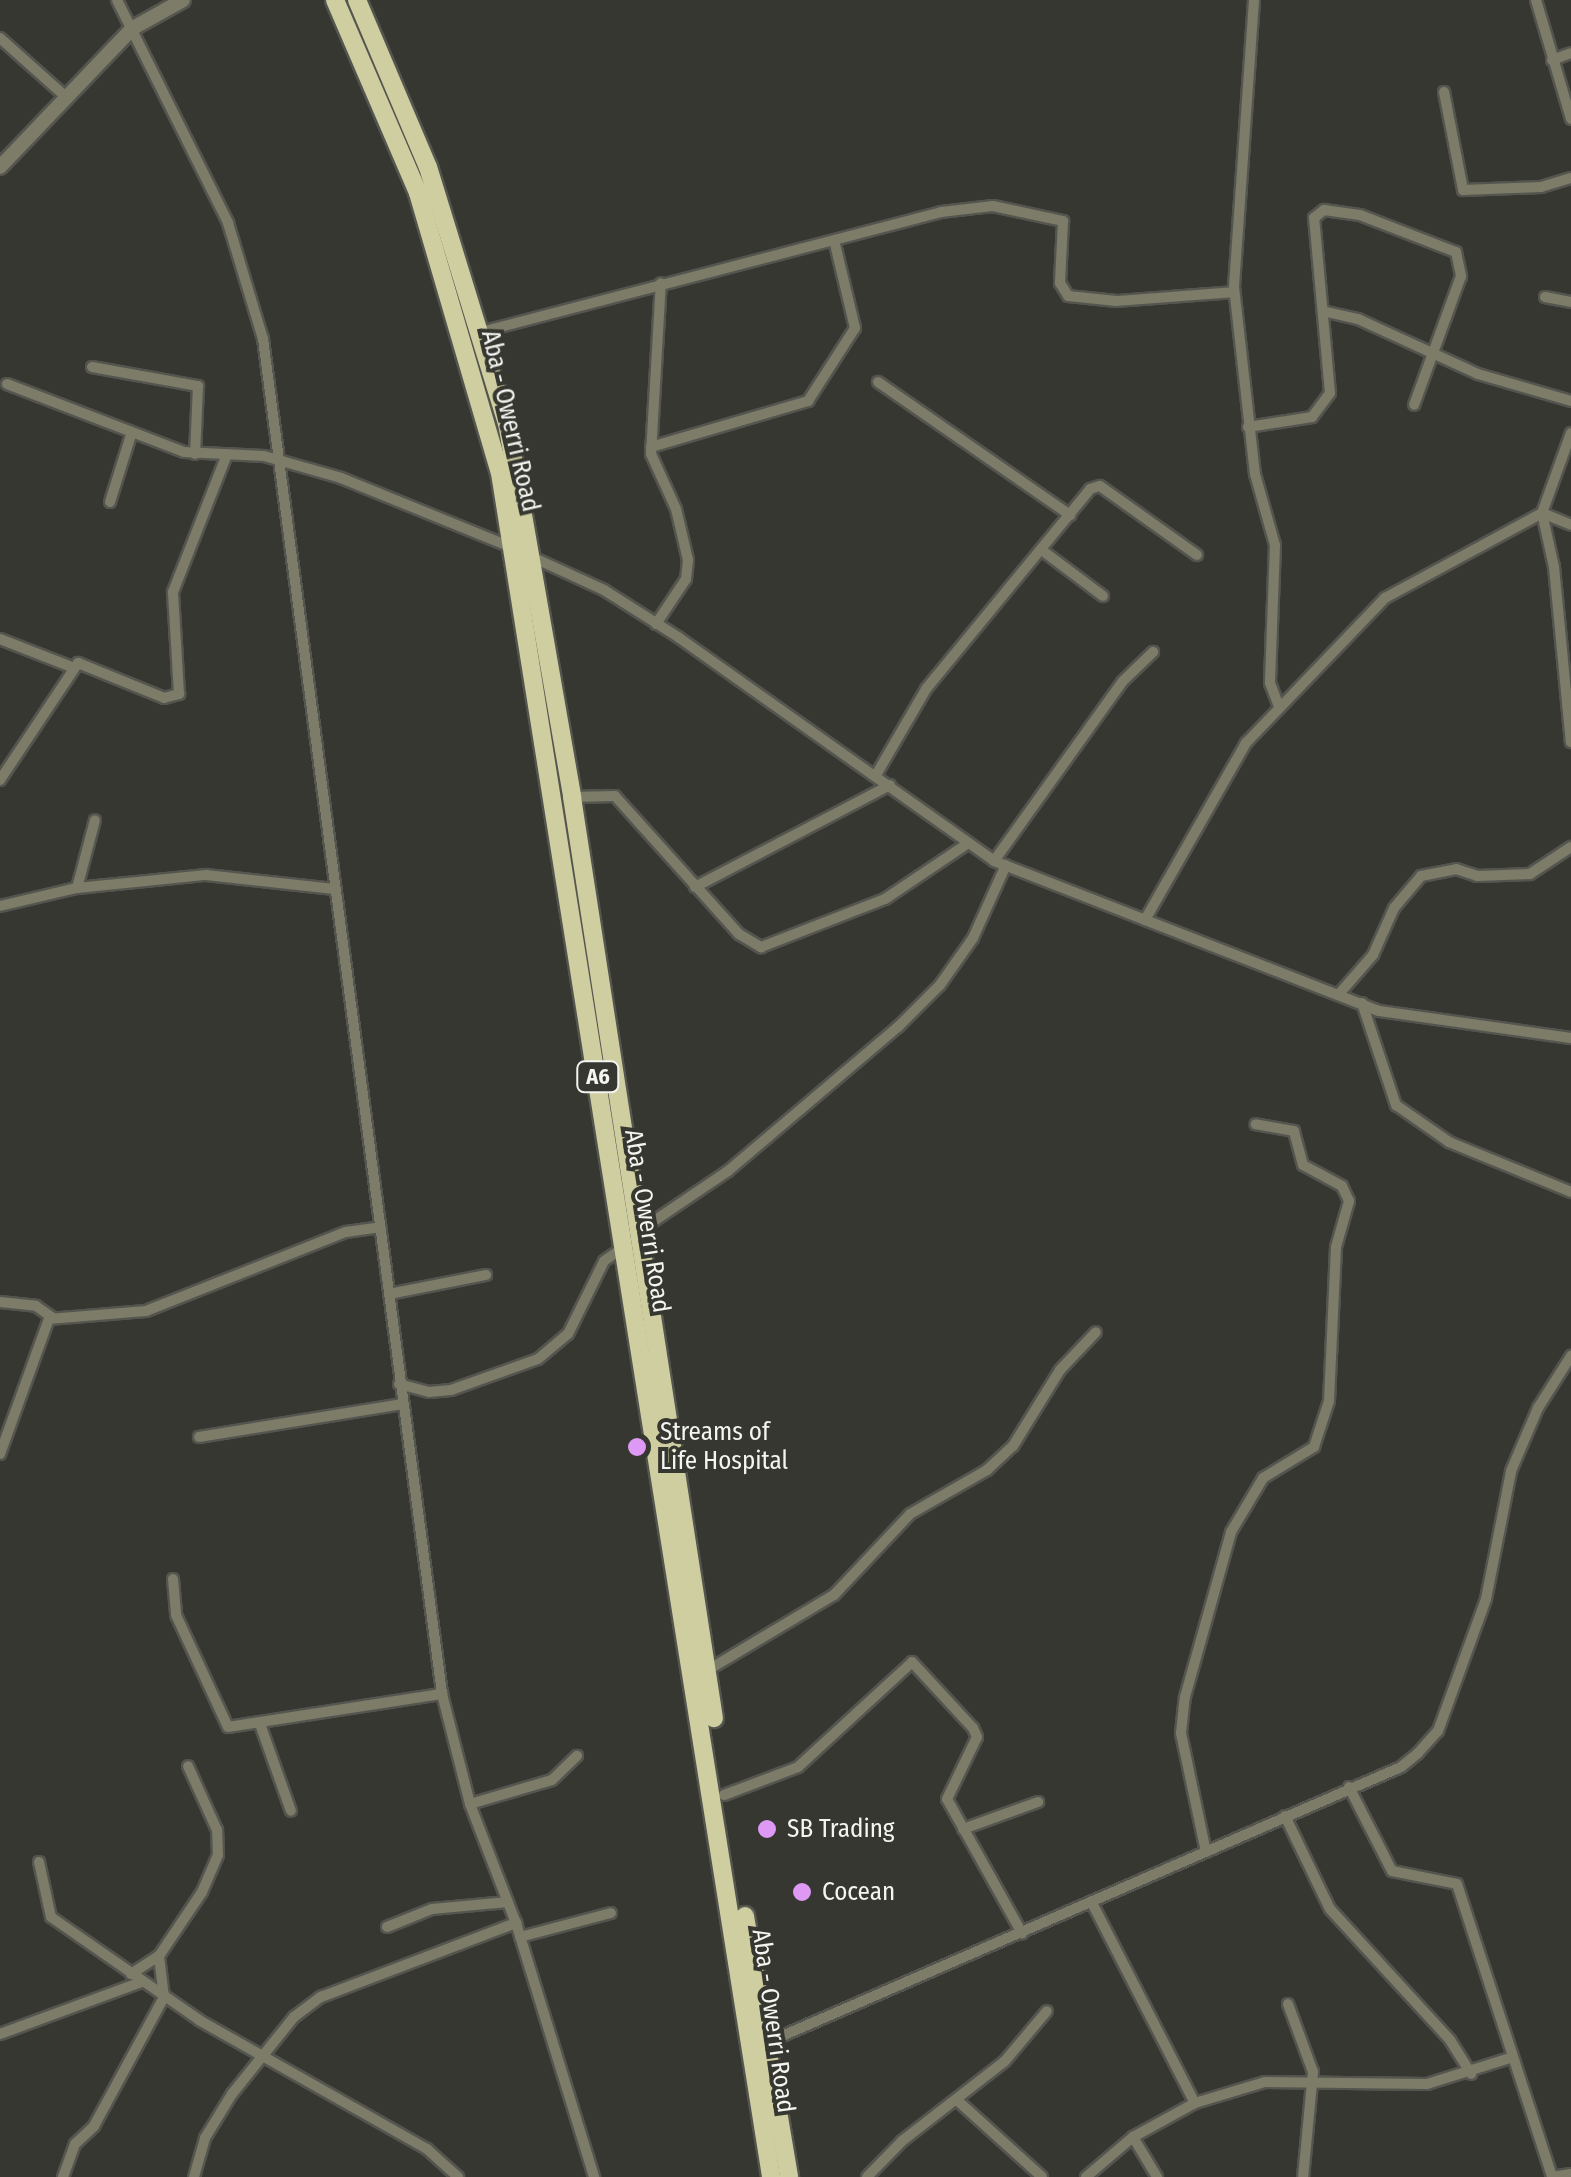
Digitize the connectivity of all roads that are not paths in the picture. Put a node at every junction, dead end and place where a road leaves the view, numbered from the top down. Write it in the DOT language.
graph roads {
  1 [pos="117,0"];
  2 [pos="183,0"];
  3 [pos="335,0"];
  4 [pos="356,0"];
  5 [pos="1254,0"];
  6 [pos="1536,0"];
  7 [pos="132,28"];
  8 [pos="0,38"];
  9 [pos="1571,53"];
  10 [pos="1552,60"];
  11 [pos="1444,92"];
  12 [pos="66,97"];
  13 [pos="1571,119"];
  14 [pos="0,167"];
  15 [pos="1571,178"];
  16 [pos="834,240"];
  17 [pos="661,283"];
  18 [pos="1234,292"];
  19 [pos="1545,297"];
  20 [pos="1571,302"];
  21 [pos="1326,312"];
  22 [pos="481,332"];
  23 [pos="1433,354"];
  24 [pos="92,367"];
  25 [pos="878,382"];
  26 [pos="6,384"];
  27 [pos="1571,401"];
  28 [pos="1414,405"];
  29 [pos="1248,427"];
  30 [pos="1571,433"];
  31 [pos="131,435"];
  32 [pos="651,447"];
  33 [pos="195,454"];
  34 [pos="226,457"];
  35 [pos="284,460"];
  36 [pos="110,502"];
  37 [pos="1542,513"];
  38 [pos="1070,515"];
  39 [pos="1571,525"];
  40 [pos="513,548"];
  41 [pos="1042,551"];
  42 [pos="1198,555"];
  43 [pos="532,557"];
  44 [pos="1103,596"];
  45 [pos="656,624"];
  46 [pos="0,639"];
  47 [pos="1153,652"];
  48 [pos="72,667"];
  49 [pos="1279,706"];
  50 [pos="1571,742"];
  51 [pos="876,775"];
  52 [pos="0,780"];
  53 [pos="890,785"];
  54 [pos="572,797"];
  55 [pos="96,820"];
  56 [pos="967,844"];
  57 [pos="1571,847"];
  58 [pos="994,861"];
  59 [pos="1006,866"];
  60 [pos="696,887"];
  61 [pos="77,888"];
  62 [pos="334,888"];
  63 [pos="0,906"];
  64 [pos="1145,920"];
  65 [pos="1339,994"];
  66 [pos="1362,1003"];
  67 [pos="1571,1038"];
  68 [pos="1256,1124"];
  69 [pos="1571,1192"];
  70 [pos="382,1227"];
  71 [pos="639,1231"];
  72 [pos="625,1246"];
  73 [pos="486,1275"];
  74 [pos="389,1294"];
  75 [pos="0,1302"];
  76 [pos="54,1318"];
  77 [pos="1096,1332"];
  78 [pos="1571,1356"];
  79 [pos="400,1384"];
  80 [pos="402,1404"];
  81 [pos="199,1436"];
  82 [pos="0,1454"];
  83 [pos="173,1578"];
  84 [pos="708,1670"];
  85 [pos="442,1694"];
  86 [pos="260,1724"];
  87 [pos="578,1756"];
  88 [pos="188,1766"];
  89 [pos="1349,1787"];
  90 [pos="724,1795"];
  91 [pos="1038,1802"];
  92 [pos="470,1804"];
  93 [pos="291,1811"];
  94 [pos="1285,1816"];
  95 [pos="964,1828"];
  96 [pos="1206,1852"];
  97 [pos="39,1862"];
  98 [pos="508,1902"];
  99 [pos="1092,1904"];
  100 [pos="611,1914"];
  101 [pos="516,1923"];
  102 [pos="387,1927"];
  103 [pos="1022,1933"];
  104 [pos="520,1937"];
  105 [pos="159,1956"];
  106 [pos="130,1974"];
  107 [pos="141,1982"];
  108 [pos="164,1998"];
  109 [pos="1288,2004"];
  110 [pos="1047,2012"];
  111 [pos="0,2034"];
  112 [pos="766,2043"];
  113 [pos="259,2055"];
  114 [pos="1510,2058"];
  115 [pos="1471,2074"];
  116 [pos="1312,2080"];
  117 [pos="958,2101"];
  118 [pos="1194,2103"];
  119 [pos="1133,2137"];
  120 [pos="1571,2174"];
  121 [pos="63,2177"];
  122 [pos="194,2177"];
  123 [pos="458,2177"];
  124 [pos="594,2177"];
  125 [pos="771,2177"];
  126 [pos="789,2177"];
  127 [pos="868,2177"];
  128 [pos="1042,2177"];
  129 [pos="1086,2177"];
  130 [pos="1157,2177"];
  131 [pos="1302,2177"];
  132 [pos="1552,2177"];
  1 -- 7 [label="street"];
  2 -- 7 [label="street"];
  3 -- 40 [label="highway, Aba - Owerri Road / A6"];
  4 -- 22 [label="highway, Aba - Owerri Road / A6"];
  5 -- 18 [label="street"];
  6 -- 10 [label="street"];
  7 -- 12 [label="street"];
  7 -- 35 [label="street"];
  8 -- 12 [label="street"];
  9 -- 10 [label="street"];
  10 -- 13 [label="street"];
  11 -- 15 [label="street"];
  12 -- 14 [label="street"];
  16 -- 17 [label="street"];
  16 -- 18 [label="street"];
  16 -- 32 [label="street"];
  17 -- 22 [label="street"];
  17 -- 32 [label="street"];
  18 -- 29 [label="street"];
  19 -- 20 [label="street"];
  21 -- 23 [label="street"];
  21 -- 23 [label="street"];
  21 -- 29 [label="street"];
  22 -- 43 [label="highway, Aba - Owerri Road / A6"];
  23 -- 27 [label="street"];
  23 -- 28 [label="street"];
  24 -- 33 [label="street"];
  25 -- 38 [label="street"];
  26 -- 31 [label="street"];
  29 -- 49 [label="street"];
  30 -- 37 [label="street"];
  31 -- 33 [label="street"];
  31 -- 36 [label="street"];
  32 -- 45 [label="street"];
  33 -- 34 [label="street"];
  34 -- 35 [label="street"];
  34 -- 48 [label="street"];
  35 -- 40 [label="street"];
  35 -- 62 [label="street"];
  37 -- 39 [label="street"];
  37 -- 49 [label="street"];
  37 -- 50 [label="street"];
  38 -- 41 [label="street"];
  38 -- 42 [label="street"];
  40 -- 72 [label="highway, Aba - Owerri Road / A6"];
  41 -- 44 [label="street"];
  41 -- 51 [label="street"];
  43 -- 45 [label="street"];
  43 -- 54 [label="highway, Aba - Owerri Road / A6"];
  45 -- 51 [label="street"];
  46 -- 48 [label="street"];
  47 -- 58 [label="street"];
  48 -- 52 [label="street"];
  49 -- 64 [label="street"];
  51 -- 53 [label="street"];
  53 -- 56 [label="street"];
  53 -- 60 [label="street"];
  54 -- 60 [label="street"];
  54 -- 71 [label="highway, Aba - Owerri Road / A6"];
  55 -- 61 [label="street"];
  56 -- 58 [label="street"];
  56 -- 60 [label="street"];
  57 -- 65 [label="street"];
  58 -- 59 [label="street"];
  59 -- 64 [label="street"];
  59 -- 71 [label="street"];
  61 -- 62 [label="street"];
  61 -- 63 [label="street"];
  62 -- 70 [label="street"];
  64 -- 65 [label="street"];
  65 -- 66 [label="street"];
  66 -- 67 [label="street"];
  66 -- 69 [label="street"];
  68 -- 96 [label="street"];
  70 -- 74 [label="street"];
  70 -- 76 [label="street"];
  71 -- 84 [label="highway, Aba - Owerri Road / A6"];
  72 -- 79 [label="street"];
  72 -- 125 [label="highway, Aba - Owerri Road / A6"];
  73 -- 74 [label="street"];
  74 -- 79 [label="street"];
  75 -- 76 [label="street"];
  76 -- 82 [label="street"];
  77 -- 84 [label="street"];
  78 -- 89 [label="street"];
  79 -- 80 [label="street"];
  80 -- 81 [label="street"];
  80 -- 85 [label="street"];
  83 -- 86 [label="street"];
  84 -- 90 [label="highway, Aba - Owerri Road / A6"];
  85 -- 86 [label="street"];
  85 -- 92 [label="street"];
  86 -- 93 [label="street"];
  87 -- 92 [label="street"];
  88 -- 105 [label="street"];
  89 -- 94 [label="street"];
  89 -- 114 [label="street"];
  90 -- 95 [label="street"];
  90 -- 112 [label="highway, Aba - Owerri Road / A6"];
  91 -- 95 [label="street"];
  92 -- 98 [label="street"];
  94 -- 96 [label="street"];
  94 -- 115 [label="street"];
  95 -- 103 [label="street"];
  96 -- 99 [label="street"];
  97 -- 106 [label="street"];
  98 -- 101 [label="street"];
  98 -- 102 [label="street"];
  99 -- 103 [label="street"];
  99 -- 118 [label="street"];
  100 -- 104 [label="street"];
  101 -- 104 [label="street"];
  101 -- 113 [label="street"];
  103 -- 112 [label="street"];
  104 -- 124 [label="street"];
  105 -- 106 [label="street"];
  105 -- 108 [label="street"];
  106 -- 107 [label="street"];
  107 -- 108 [label="street"];
  107 -- 111 [label="street"];
  108 -- 113 [label="street"];
  108 -- 121 [label="street"];
  109 -- 116 [label="street"];
  110 -- 117 [label="street"];
  112 -- 126 [label="highway, Aba - Owerri Road / A6"];
  113 -- 122 [label="street"];
  113 -- 123 [label="street"];
  114 -- 115 [label="street"];
  114 -- 132 [label="street"];
  115 -- 116 [label="street"];
  116 -- 118 [label="street"];
  116 -- 131 [label="street"];
  117 -- 127 [label="street"];
  117 -- 128 [label="street"];
  118 -- 119 [label="street"];
  119 -- 129 [label="street"];
  119 -- 130 [label="street"];
  120 -- 132 [label="street"];
}
